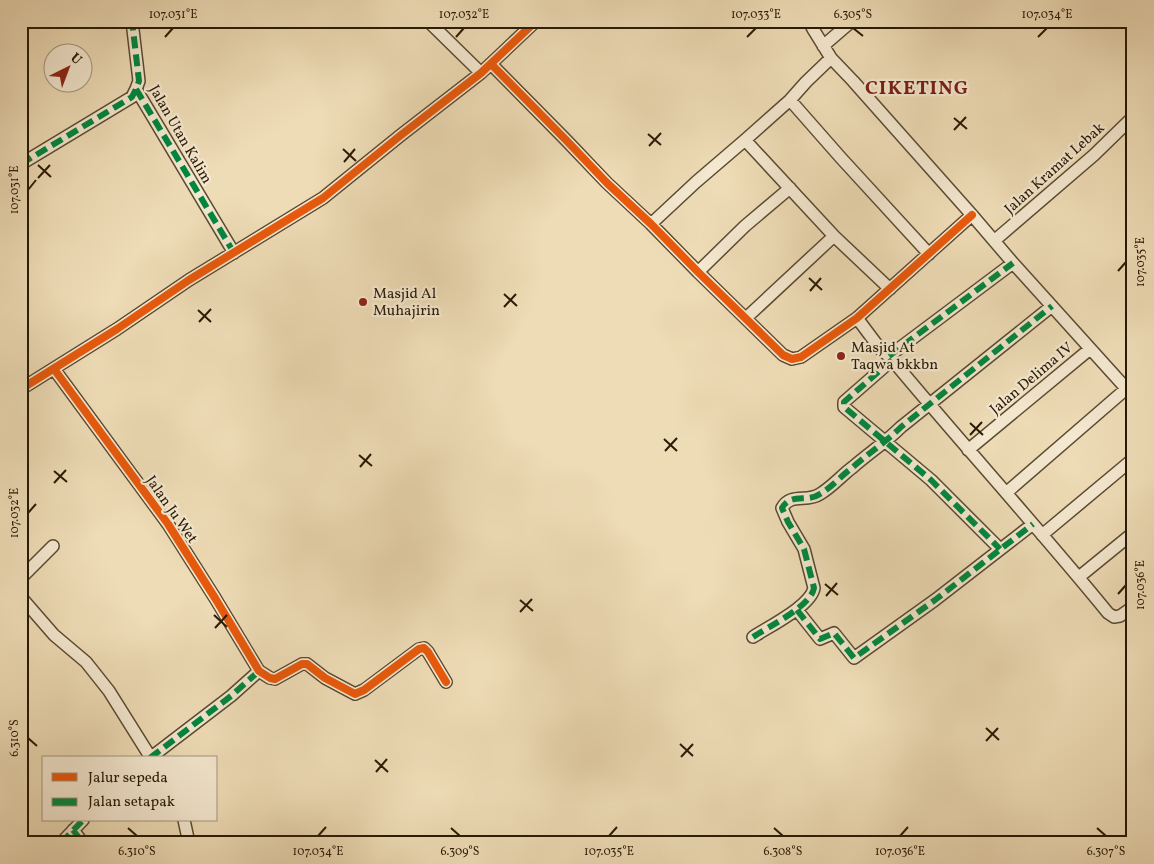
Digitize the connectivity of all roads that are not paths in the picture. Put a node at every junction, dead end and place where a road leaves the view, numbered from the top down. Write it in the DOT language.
graph roads {
  1 [pos="132,21"];
  2 [pos="536,21"];
  3 [pos="809,21"];
  4 [pos="852,21"];
  5 [pos="429,22"];
  6 [pos="823,46"];
  7 [pos="831,58"];
  8 [pos="490,64"];
  9 [pos="481,73"];
  10 [pos="136,89"];
  11 [pos="790,100"];
  12 [pos="1133,117"];
  13 [pos="745,140"];
  14 [pos="21,164"];
  15 [pos="790,188"];
  16 [pos="972,215"];
  17 [pos="651,224"];
  18 [pos="834,236"];
  19 [pos="994,241"];
  20 [pos="234,253"];
  21 [pos="929,254"];
  22 [pos="1013,263"];
  23 [pos="698,272"];
  24 [pos="890,289"];
  25 [pos="1052,306"];
  26 [pos="746,318"];
  27 [pos="857,318"];
  28 [pos="1090,349"];
  29 [pos="890,358"];
  30 [pos="54,368"];
  31 [pos="21,388"];
  32 [pos="1130,393"];
  33 [pos="930,405"];
  34 [pos="886,442"];
  35 [pos="968,450"];
  36 [pos="1133,459"];
  37 [pos="1006,493"];
  38 [pos="1033,524"];
  39 [pos="1133,533"];
  40 [pos="1042,535"];
  41 [pos="53,546"];
  42 [pos="1000,549"];
  43 [pos="21,578"];
  44 [pos="1079,578"];
  45 [pos="21,597"];
  46 [pos="1133,607"];
  47 [pos="797,610"];
  48 [pos="753,636"];
  49 [pos="258,671"];
  50 [pos="446,682"];
  51 [pos="150,756"];
  52 [pos="154,756"];
  53 [pos="81,822"];
  54 [pos="184,822"];
  55 [pos="73,830"];
  56 [pos="60,843"];
  57 [pos="83,843"];
  58 [pos="189,843"];
  1 -- 10 [label="street, Jalan Utan Kalim"];
  2 -- 8 [label="street"];
  3 -- 6 [label="street"];
  4 -- 6 [label="street"];
  5 -- 9 [label="street"];
  6 -- 7 [label="street"];
  7 -- 11 [label="street"];
  7 -- 16 [label="street"];
  8 -- 9 [label="street"];
  8 -- 17 [label="street"];
  9 -- 20 [label="street"];
  10 -- 14 [label="street"];
  10 -- 20 [label="street, Jalan Utan Kalim"];
  11 -- 13 [label="street"];
  11 -- 21 [label="street"];
  12 -- 19 [label="street, Jalan Kramat Lebak"];
  13 -- 15 [label="street"];
  13 -- 17 [label="street"];
  15 -- 18 [label="street"];
  15 -- 23 [label="street"];
  16 -- 19 [label="street"];
  16 -- 21 [label="street"];
  17 -- 23 [label="street"];
  18 -- 24 [label="street"];
  18 -- 26 [label="street"];
  19 -- 22 [label="street"];
  20 -- 30 [label="street"];
  21 -- 24 [label="street"];
  22 -- 25 [label="street"];
  22 -- 29 [label="street"];
  23 -- 26 [label="street"];
  24 -- 27 [label="street"];
  25 -- 28 [label="street"];
  25 -- 33 [label="street"];
  26 -- 27 [label="street"];
  27 -- 29 [label="street"];
  28 -- 32 [label="street"];
  28 -- 35 [label="street, Jalan Delima IV"];
  29 -- 33 [label="street"];
  29 -- 34 [label="street"];
  30 -- 31 [label="street"];
  30 -- 49 [label="street, Jalan Ju Wet"];
  32 -- 37 [label="street"];
  33 -- 34 [label="street"];
  33 -- 35 [label="street"];
  34 -- 42 [label="street"];
  34 -- 47 [label="street"];
  35 -- 37 [label="street"];
  36 -- 40 [label="street"];
  37 -- 38 [label="street"];
  38 -- 40 [label="street"];
  38 -- 42 [label="street"];
  39 -- 44 [label="street"];
  40 -- 44 [label="street"];
  41 -- 43 [label="street"];
  42 -- 47 [label="street"];
  44 -- 46 [label="street"];
  45 -- 51 [label="street"];
  47 -- 48 [label="street"];
  49 -- 50 [label="street"];
  49 -- 52 [label="street"];
  53 -- 55 [label="street"];
  54 -- 58 [label="street"];
  55 -- 56 [label="street"];
  55 -- 57 [label="street"];
}
